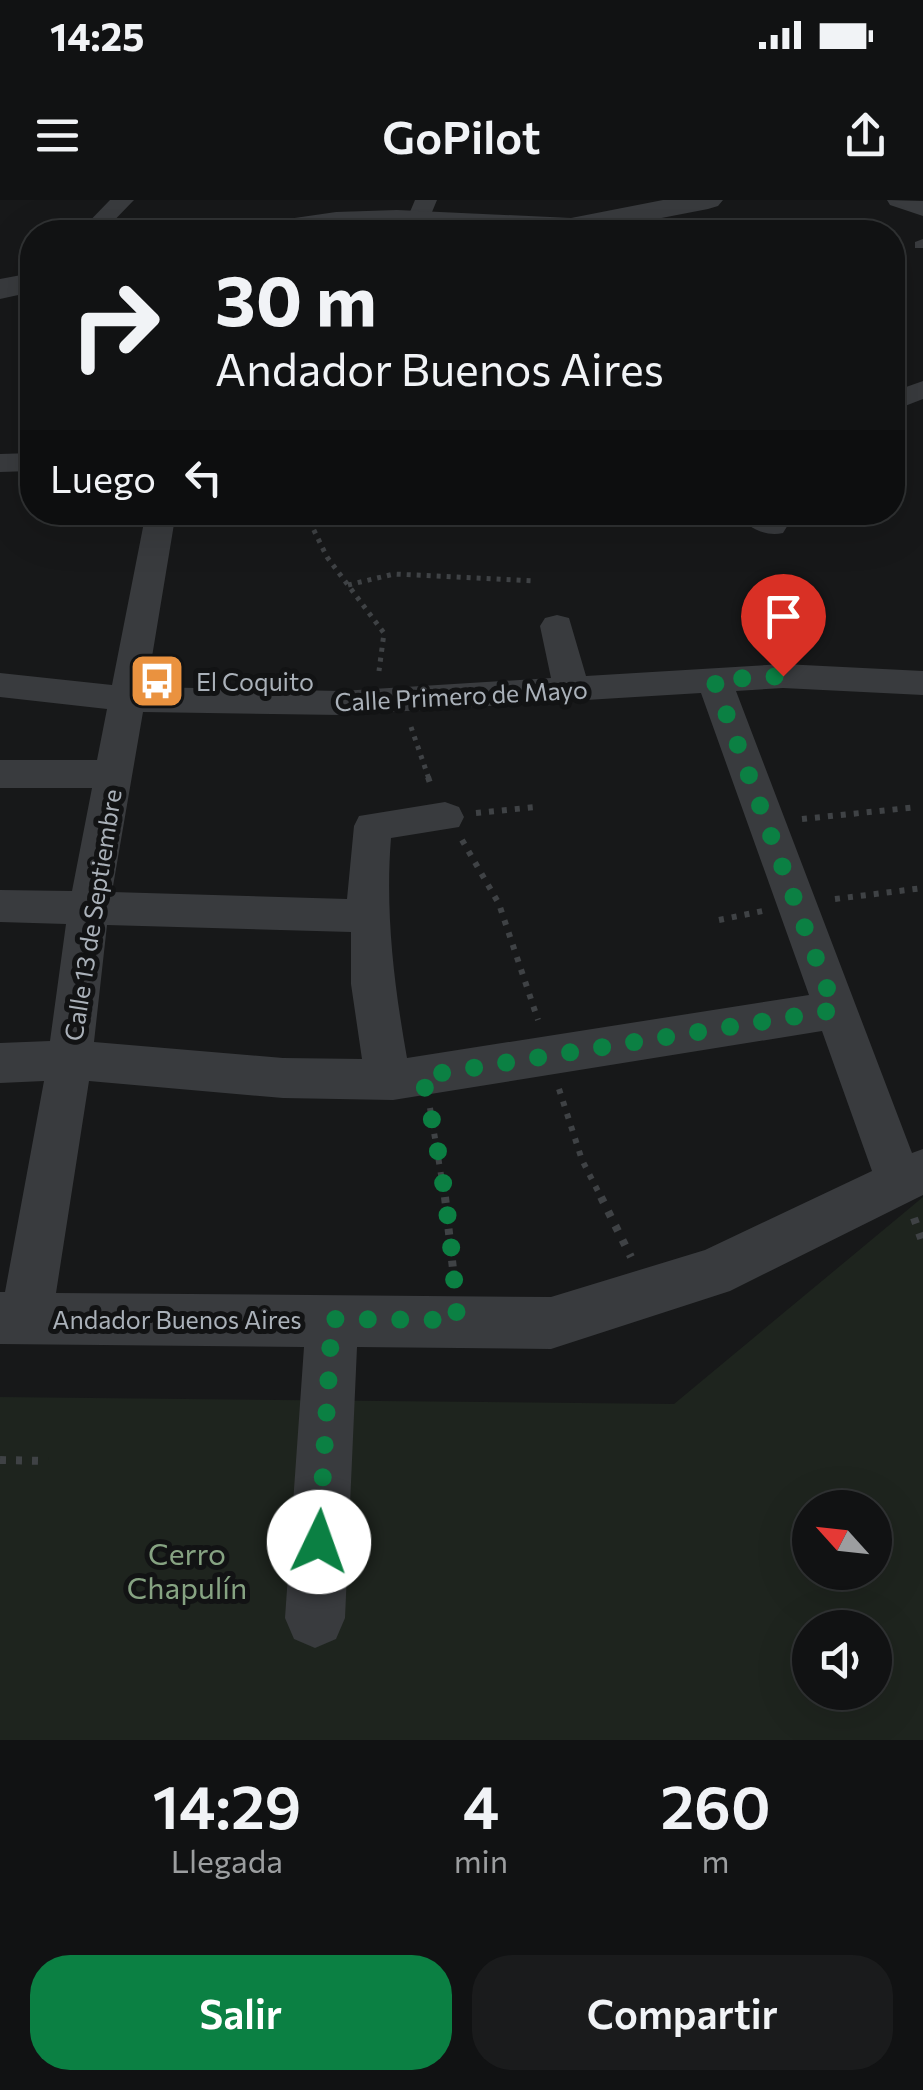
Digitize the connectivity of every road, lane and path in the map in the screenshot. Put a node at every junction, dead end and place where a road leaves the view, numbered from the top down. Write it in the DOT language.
graph roads {
  1 [pos="123,200"];
  2 [pos="708,200"];
  3 [pos="898,200"];
  4 [pos="422,209"];
  5 [pos="923,209"];
  6 [pos="102,220"];
  7 [pos="365,220"];
  8 [pos="499,220"];
  9 [pos="615,220"];
  10 [pos="159,525"];
  11 [pos="311,525"];
  12 [pos="536,581"];
  13 [pos="348,585"];
  14 [pos="558,626"];
  15 [pos="714,680"];
  16 [pos="923,683"];
  17 [pos="0,685"];
  18 [pos="571,689"];
  19 [pos="129,699"];
  20 [pos="390,701"];
  21 [pos="0,774"];
  22 [pos="115,774"];
  23 [pos="536,806"];
  24 [pos="918,808"];
  25 [pos="444,817"];
  26 [pos="766,823"];
  27 [pos="0,906"];
  28 [pos="90,908"];
  29 [pos="372,916"];
  30 [pos="835,1010"];
  31 [pos="548,1058"];
  32 [pos="70,1060"];
  33 [pos="0,1063"];
  34 [pos="408,1078"];
  35 [pos="911,1175"];
  36 [pos="649,1292"];
  37 [pos="13,1318"];
  38 [pos="332,1319"];
  39 [pos="457,1320"];
  40 [pos="0,1460"];
  41 [pos="48,1461"];
  42 [pos="315,1618"];
  1 -- 6 [label="street"];
  2 -- 9 [label="street"];
  3 -- 5 [label="street"];
  4 -- 7 [label="street"];
  4 -- 8 [label="street"];
  10 -- 19 [label="street, Calle 13 de Septiembre"];
  11 -- 13 [label="path"];
  12 -- 13 [label="path"];
  13 -- 20 [label="path"];
  14 -- 18 [label="street"];
  15 -- 16 [label="street, Calle Primero de Mayo"];
  15 -- 18 [label="street, Calle Primero de Mayo"];
  15 -- 26 [label="street"];
  17 -- 19 [label="street, Calle Primero de Mayo"];
  18 -- 20 [label="street, Calle Primero de Mayo"];
  19 -- 20 [label="street, Calle Primero de Mayo"];
  19 -- 22 [label="street, Calle 13 de Septiembre"];
  20 -- 25 [label="path"];
  21 -- 22 [label="street"];
  22 -- 28 [label="street, Calle 13 de Septiembre"];
  23 -- 25 [label="path"];
  24 -- 26 [label="path"];
  25 -- 29 [label="street"];
  25 -- 31 [label="path"];
  26 -- 30 [label="street"];
  27 -- 28 [label="street"];
  28 -- 29 [label="street"];
  28 -- 32 [label="street, Calle 13 de Septiembre"];
  29 -- 34 [label="street"];
  30 -- 31 [label="street"];
  30 -- 35 [label="street"];
  31 -- 34 [label="street"];
  31 -- 36 [label="path"];
  32 -- 33 [label="street"];
  32 -- 34 [label="street"];
  32 -- 37 [label="street, Calle 13 de Septiembre"];
  34 -- 39 [label="path"];
  35 -- 36 [label="street, Andador Buenos Aires"];
  36 -- 39 [label="street, Andador Buenos Aires"];
  37 -- 38 [label="street, Andador Buenos Aires"];
  38 -- 39 [label="street, Andador Buenos Aires"];
  38 -- 42 [label="street"];
  40 -- 41 [label="path"];
}
